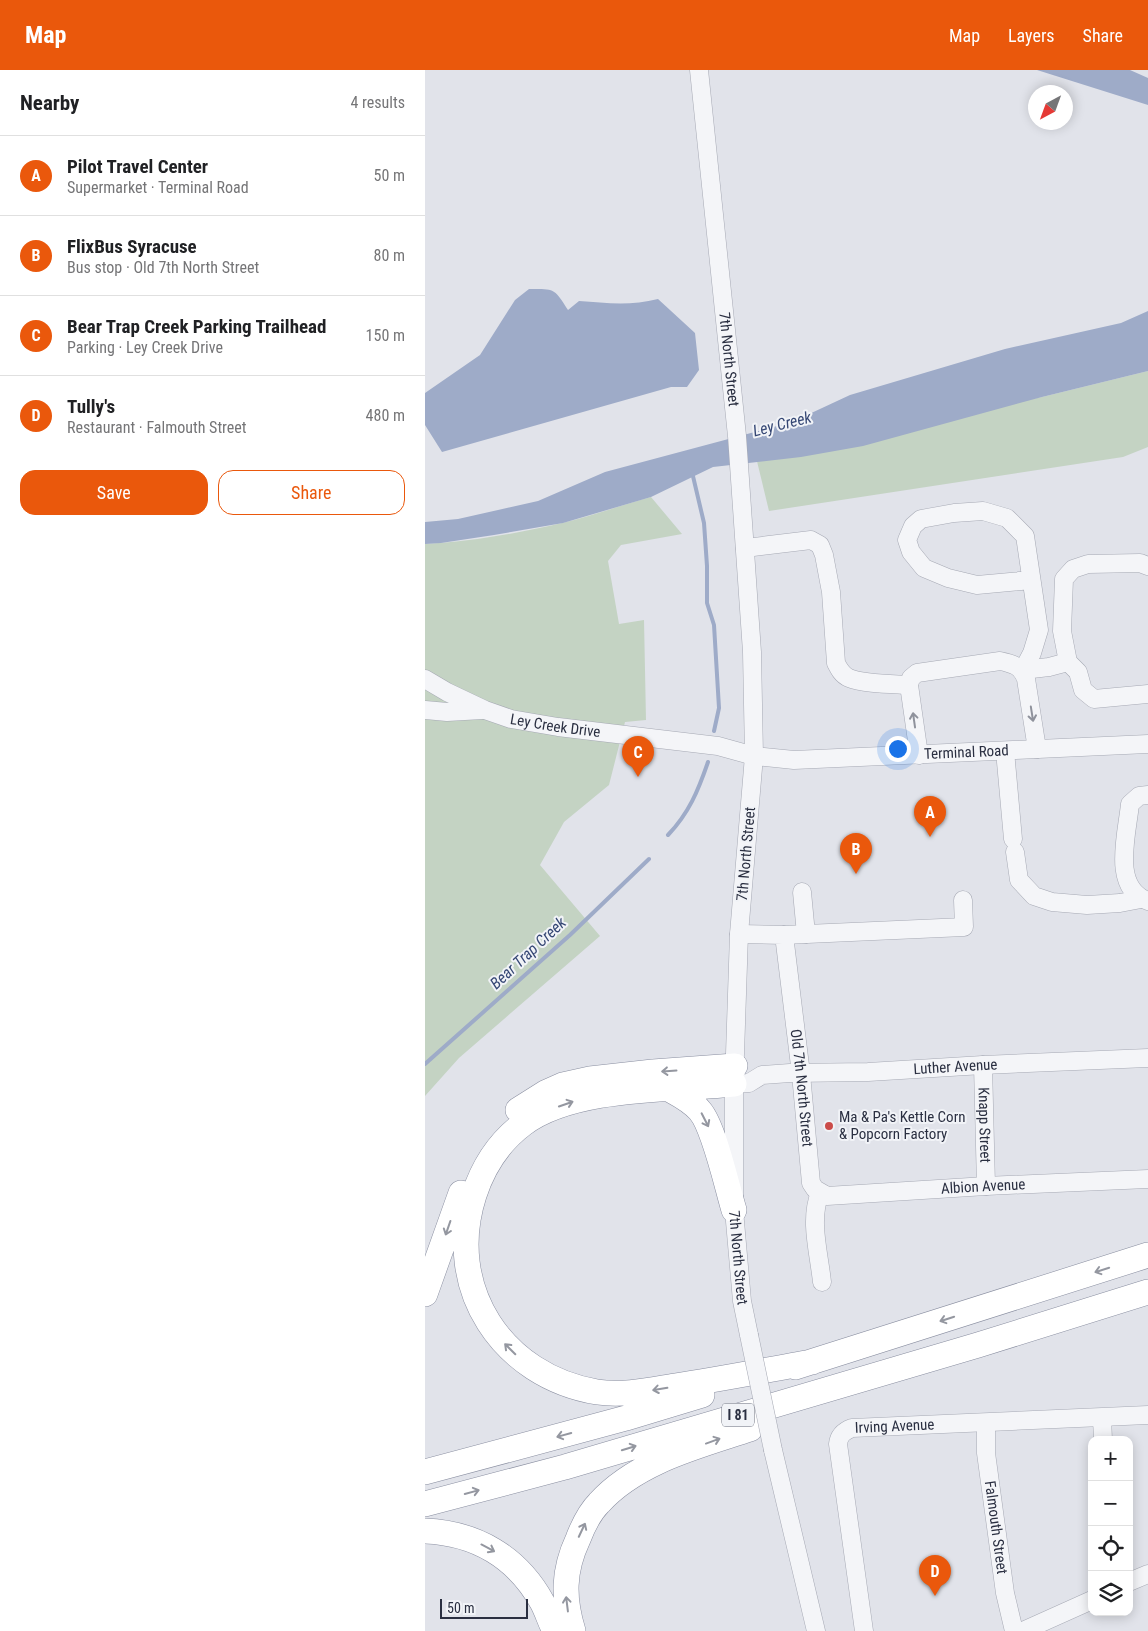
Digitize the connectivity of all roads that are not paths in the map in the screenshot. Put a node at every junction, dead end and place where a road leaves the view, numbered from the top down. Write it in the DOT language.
graph roads {
  1 [pos="699,70"];
  2 [pos="745,548"];
  3 [pos="1148,566"];
  4 [pos="1031,580"];
  5 [pos="1068,662"];
  6 [pos="1024,674"];
  7 [pos="425,679"];
  8 [pos="909,685"];
  9 [pos="1148,694"];
  10 [pos="425,710"];
  11 [pos="485,710"];
  12 [pos="1148,744"];
  13 [pos="1037,749"];
  14 [pos="1005,751"];
  15 [pos="919,755"];
  16 [pos="754,756"];
  17 [pos="1148,795"];
  18 [pos="801,892"];
  19 [pos="963,900"];
  20 [pos="1144,900"];
  21 [pos="739,934"];
  22 [pos="806,934"];
  23 [pos="784,935"];
  24 [pos="1148,1058"];
  25 [pos="983,1065"];
  26 [pos="801,1074"];
  27 [pos="735,1075"];
  28 [pos="669,1089"];
  29 [pos="1148,1179"];
  30 [pos="987,1186"];
  31 [pos="820,1193"];
  32 [pos="734,1210"];
  33 [pos="1148,1255"];
  34 [pos="822,1282"];
  35 [pos="1148,1292"];
  36 [pos="425,1294"];
  37 [pos="1050,1322"];
  38 [pos="812,1362"];
  39 [pos="1148,1416"];
  40 [pos="1102,1418"];
  41 [pos="986,1422"];
  42 [pos="1103,1436"];
  43 [pos="425,1472"];
  44 [pos="425,1504"];
  45 [pos="425,1531"];
  46 [pos="1088,1602"];
  47 [pos="555,1631"];
  48 [pos="573,1631"];
  49 [pos="816,1631"];
  50 [pos="864,1631"];
  51 [pos="1014,1631"];
  52 [pos="1023,1631"];
  1 -- 2 [label="street, 7th North Street"];
  2 -- 8 [label="street"];
  2 -- 16 [label="street, 7th North Street"];
  3 -- 5 [label="street"];
  4 -- 4 [label="street"];
  4 -- 6 [label="street"];
  5 -- 6 [label="street"];
  5 -- 9 [label="street"];
  6 -- 8 [label="street"];
  6 -- 13 [label="street, one-way"];
  7 -- 11 [label="street, Ley Creek Drive"];
  15 -- 8 [label="street, one-way"];
  10 -- 11 [label="street"];
  11 -- 16 [label="street, Ley Creek Drive"];
  12 -- 13 [label="street, Terminal Road"];
  13 -- 14 [label="street, Terminal Road"];
  14 -- 15 [label="street, Terminal Road"];
  14 -- 20 [label="street"];
  15 -- 16 [label="street, Terminal Road"];
  16 -- 21 [label="street, 7th North Street"];
  17 -- 20 [label="street"];
  18 -- 22 [label="street"];
  19 -- 22 [label="street"];
  21 -- 23 [label="street"];
  21 -- 27 [label="street, 7th North Street"];
  22 -- 23 [label="street"];
  23 -- 26 [label="street, Old 7th North Street"];
  24 -- 25 [label="street, Luther Avenue"];
  25 -- 26 [label="street, Luther Avenue"];
  25 -- 30 [label="street, Knapp Street"];
  26 -- 27 [label="street, Luther Avenue"];
  26 -- 31 [label="street, Old 7th North Street"];
  27 -- 28 [label="highway"];
  27 -- 32 [label="street, 7th North Street"];
  27 -- 36 [label="highway, one-way"];
  28 -- 32 [label="highway, one-way"];
  38 -- 28 [label="highway, one-way"];
  29 -- 30 [label="street, Albion Avenue"];
  30 -- 31 [label="street, Albion Avenue"];
  31 -- 34 [label="street"];
  32 -- 49 [label="street, 7th North Street, bridge"];
  33 -- 38 [label="highway, I 81, one-way"];
  35 -- 37 [label="highway, I 81"];
  44 -- 37 [label="highway, I 81, one-way"];
  48 -- 37 [label="highway, one-way"];
  38 -- 43 [label="highway, I 81, one-way"];
  39 -- 40 [label="street, Irving Avenue"];
  40 -- 41 [label="street, Irving Avenue"];
  40 -- 42 [label="street"];
  41 -- 50 [label="street, Irving Avenue"];
  41 -- 51 [label="street, Falmouth Street"];
  45 -- 47 [label="highway, one-way"];
  46 -- 52 [label="street"];
}
